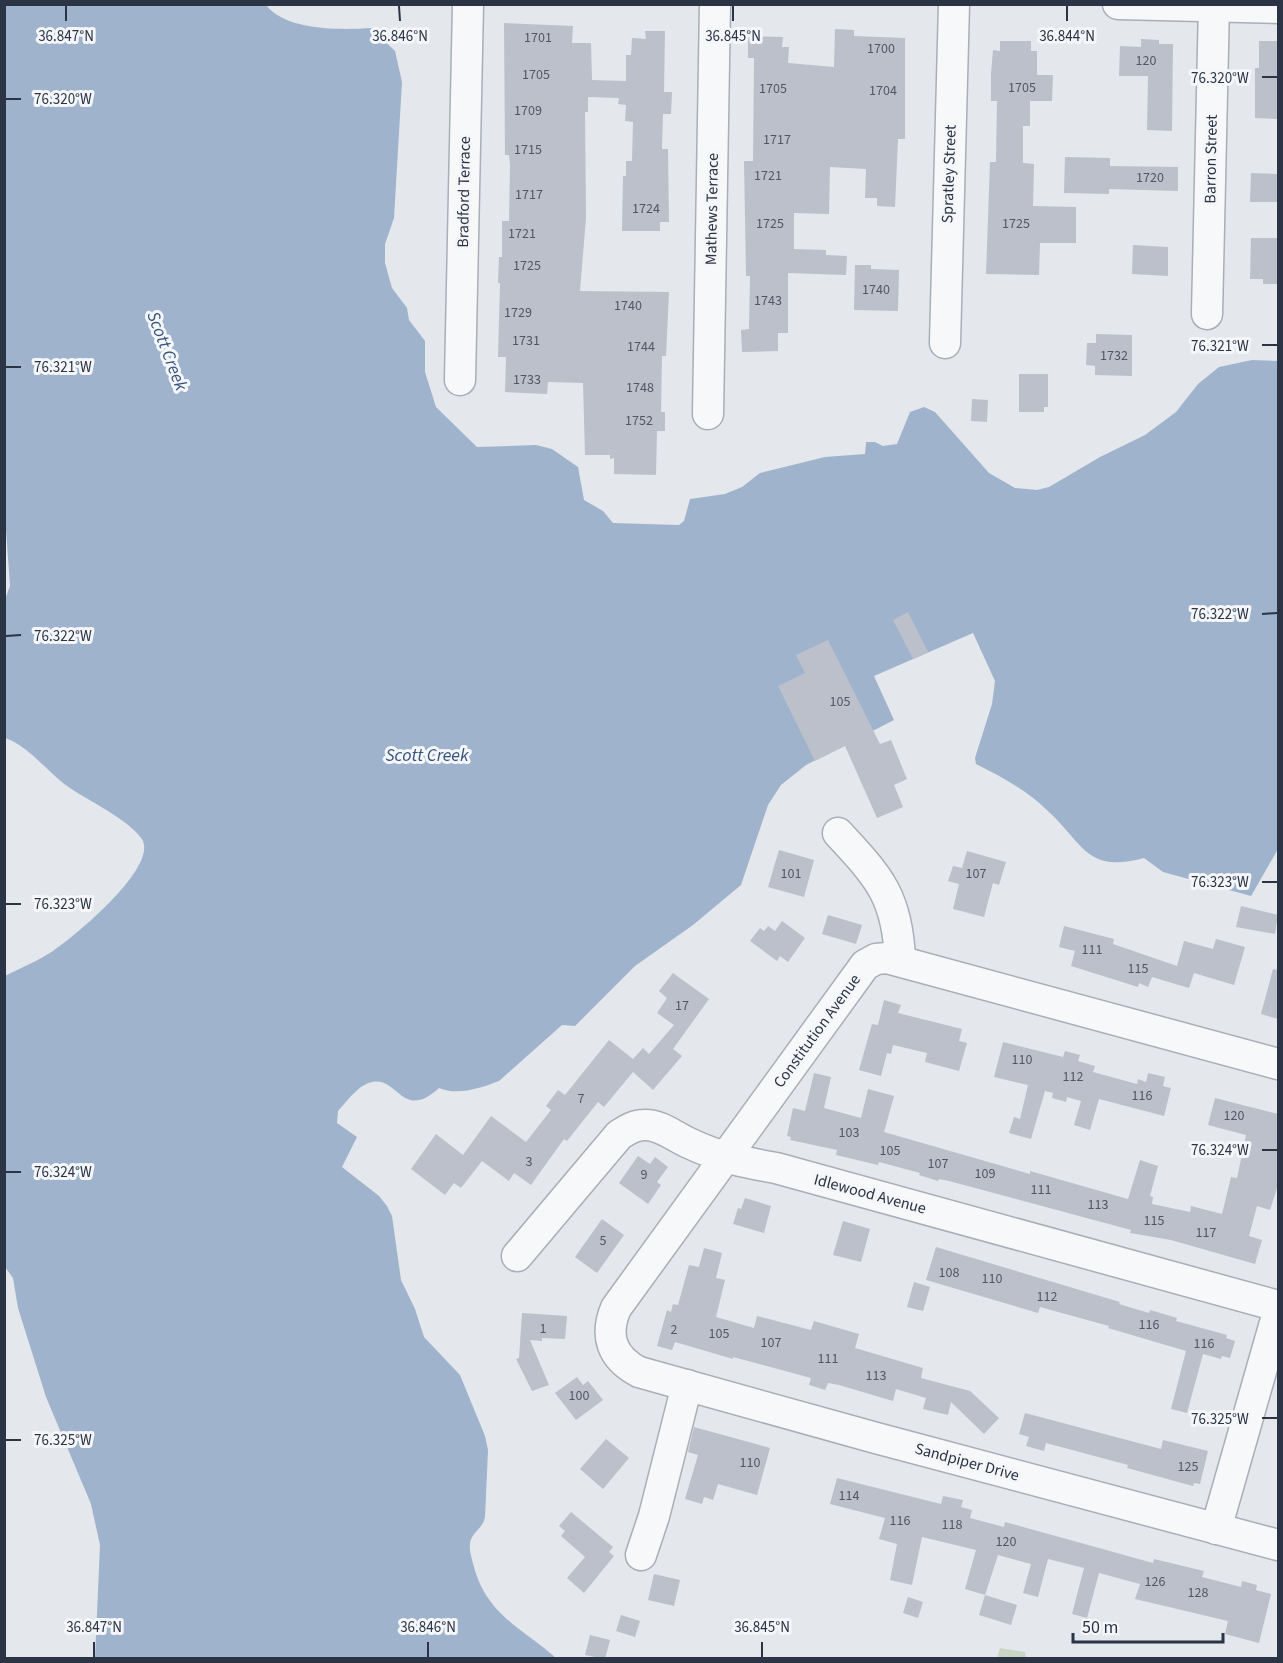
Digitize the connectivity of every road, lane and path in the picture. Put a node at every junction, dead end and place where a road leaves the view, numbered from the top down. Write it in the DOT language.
graph roads {
  1 [pos="468,4"];
  2 [pos="715,4"];
  3 [pos="954,4"];
  4 [pos="1118,4"];
  5 [pos="1214,5"];
  6 [pos="1278,8"];
  7 [pos="1207,314"];
  8 [pos="945,343"];
  9 [pos="460,380"];
  10 [pos="708,414"];
  11 [pos="838,833"];
  12 [pos="900,961"];
  13 [pos="1278,1064"];
  14 [pos="725,1157"];
  15 [pos="517,1256"];
  16 [pos="1278,1306"];
  17 [pos="1278,1312"];
  18 [pos="656,1377"];
  19 [pos="687,1385"];
  20 [pos="1216,1528"];
  21 [pos="1278,1545"];
  22 [pos="641,1555"];
  1 -- 9 [label="street, Bradford Terrace"];
  2 -- 10 [label="street, Mathews Terrace"];
  3 -- 8 [label="street, Spratley Street"];
  4 -- 5 [label="street"];
  5 -- 6 [label="street"];
  5 -- 7 [label="street, Barron Street"];
  11 -- 12 [label="street"];
  12 -- 13 [label="street, Constitution Avenue"];
  12 -- 14 [label="street, Constitution Avenue"];
  14 -- 15 [label="street, Idlewood Avenue"];
  14 -- 16 [label="street, Idlewood Avenue"];
  14 -- 18 [label="street, Constitution Avenue"];
  17 -- 20 [label="street"];
  18 -- 19 [label="street, Sandpiper Drive"];
  19 -- 20 [label="street, Sandpiper Drive"];
  19 -- 22 [label="street"];
  20 -- 21 [label="street, Sandpiper Drive"];
}
